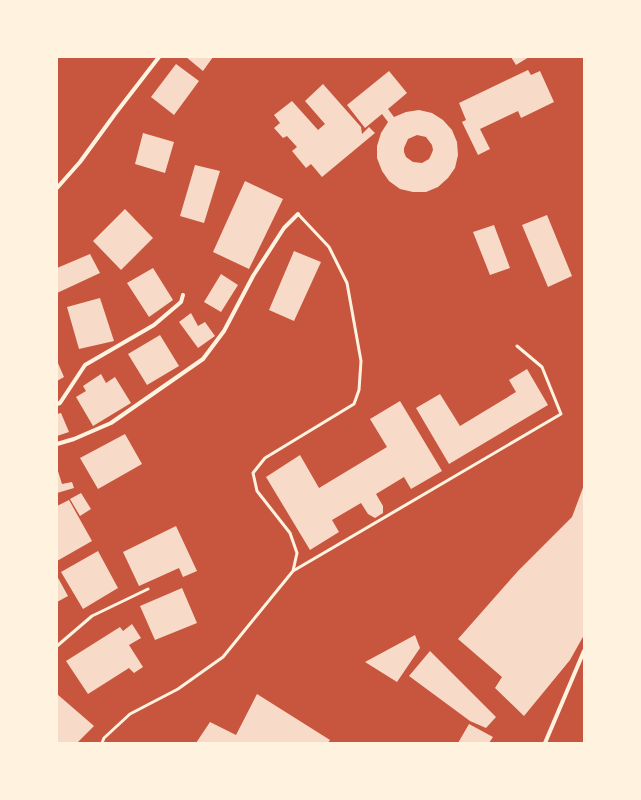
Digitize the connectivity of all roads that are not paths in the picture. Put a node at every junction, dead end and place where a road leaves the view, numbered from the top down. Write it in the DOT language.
graph roads {
  1 [pos="159,57"];
  2 [pos="57,188"];
  3 [pos="298,214"];
  4 [pos="184,294"];
  5 [pos="517,346"];
  6 [pos="57,404"];
  7 [pos="57,444"];
  8 [pos="293,571"];
  9 [pos="148,589"];
  10 [pos="57,646"];
  11 [pos="584,651"];
  12 [pos="102,743"];
  13 [pos="545,743"];
  1 -- 2 [label="street"];
  3 -- 7 [label="street"];
  3 -- 8 [label="lane"];
  4 -- 6 [label="street"];
  5 -- 8 [label="lane"];
  8 -- 12 [label="lane"];
  9 -- 10 [label="lane"];
  11 -- 13 [label="street"];
}
